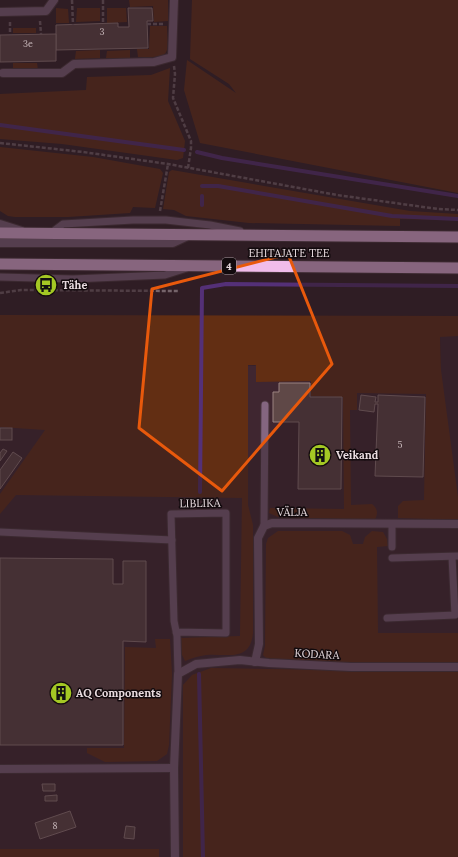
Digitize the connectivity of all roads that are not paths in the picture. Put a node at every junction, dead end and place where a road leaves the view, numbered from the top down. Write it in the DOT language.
graph roads {
  1 [pos="54,0"];
  2 [pos="174,0"];
  3 [pos="0,12"];
  4 [pos="3,73"];
  5 [pos="0,224"];
  6 [pos="0,233"];
  7 [pos="50,233"];
  8 [pos="32,234"];
  9 [pos="190,234"];
  10 [pos="256,235"];
  11 [pos="458,237"];
  12 [pos="0,243"];
  13 [pos="0,264"];
  14 [pos="194,266"];
  15 [pos="458,268"];
  16 [pos="0,277"];
  17 [pos="266,405"];
  18 [pos="392,524"];
  19 [pos="458,524"];
  20 [pos="264,526"];
  21 [pos="0,532"];
  22 [pos="172,540"];
  23 [pos="392,547"];
  24 [pos="455,556"];
  25 [pos="392,558"];
  26 [pos="387,618"];
  27 [pos="176,632"];
  28 [pos="255,662"];
  29 [pos="458,667"];
  30 [pos="178,674"];
  31 [pos="174,768"];
  32 [pos="0,770"];
  33 [pos="175,857"];
  1 -- 3 [label="street"];
  2 -- 4 [label="street"];
  5 -- 8 [label="street"];
  6 -- 8 [label="highway, EHITAJATE TEE"];
  7 -- 8 [label="highway, EHITAJATE TEE"];
  7 -- 9 [label="highway, EHITAJATE TEE"];
  7 -- 10 [label="lane"];
  9 -- 10 [label="highway, EHITAJATE TEE"];
  9 -- 12 [label="street"];
  10 -- 11 [label="highway, EHITAJATE TEE"];
  13 -- 14 [label="highway, EHITAJATE TEE / 4"];
  14 -- 15 [label="highway, EHITAJATE TEE / 4"];
  14 -- 16 [label="lane"];
  17 -- 20 [label="lane"];
  18 -- 19 [label="street, VÄLJA"];
  18 -- 20 [label="street, VÄLJA"];
  18 -- 23 [label="lane"];
  20 -- 28 [label="street, VÄLJA"];
  21 -- 22 [label="lane"];
  22 -- 27 [label="lane, LIBLIKA"];
  22 -- 27 [label="lane, LIBLIKA"];
  24 -- 25 [label="lane"];
  24 -- 26 [label="lane"];
  27 -- 30 [label="lane, LIBLIKA"];
  28 -- 29 [label="street, KODARA"];
  28 -- 30 [label="street, KODARA"];
  30 -- 31 [label="street, LIBLIKA"];
  31 -- 32 [label="street"];
  31 -- 33 [label="street, LIBLIKA"];
}
